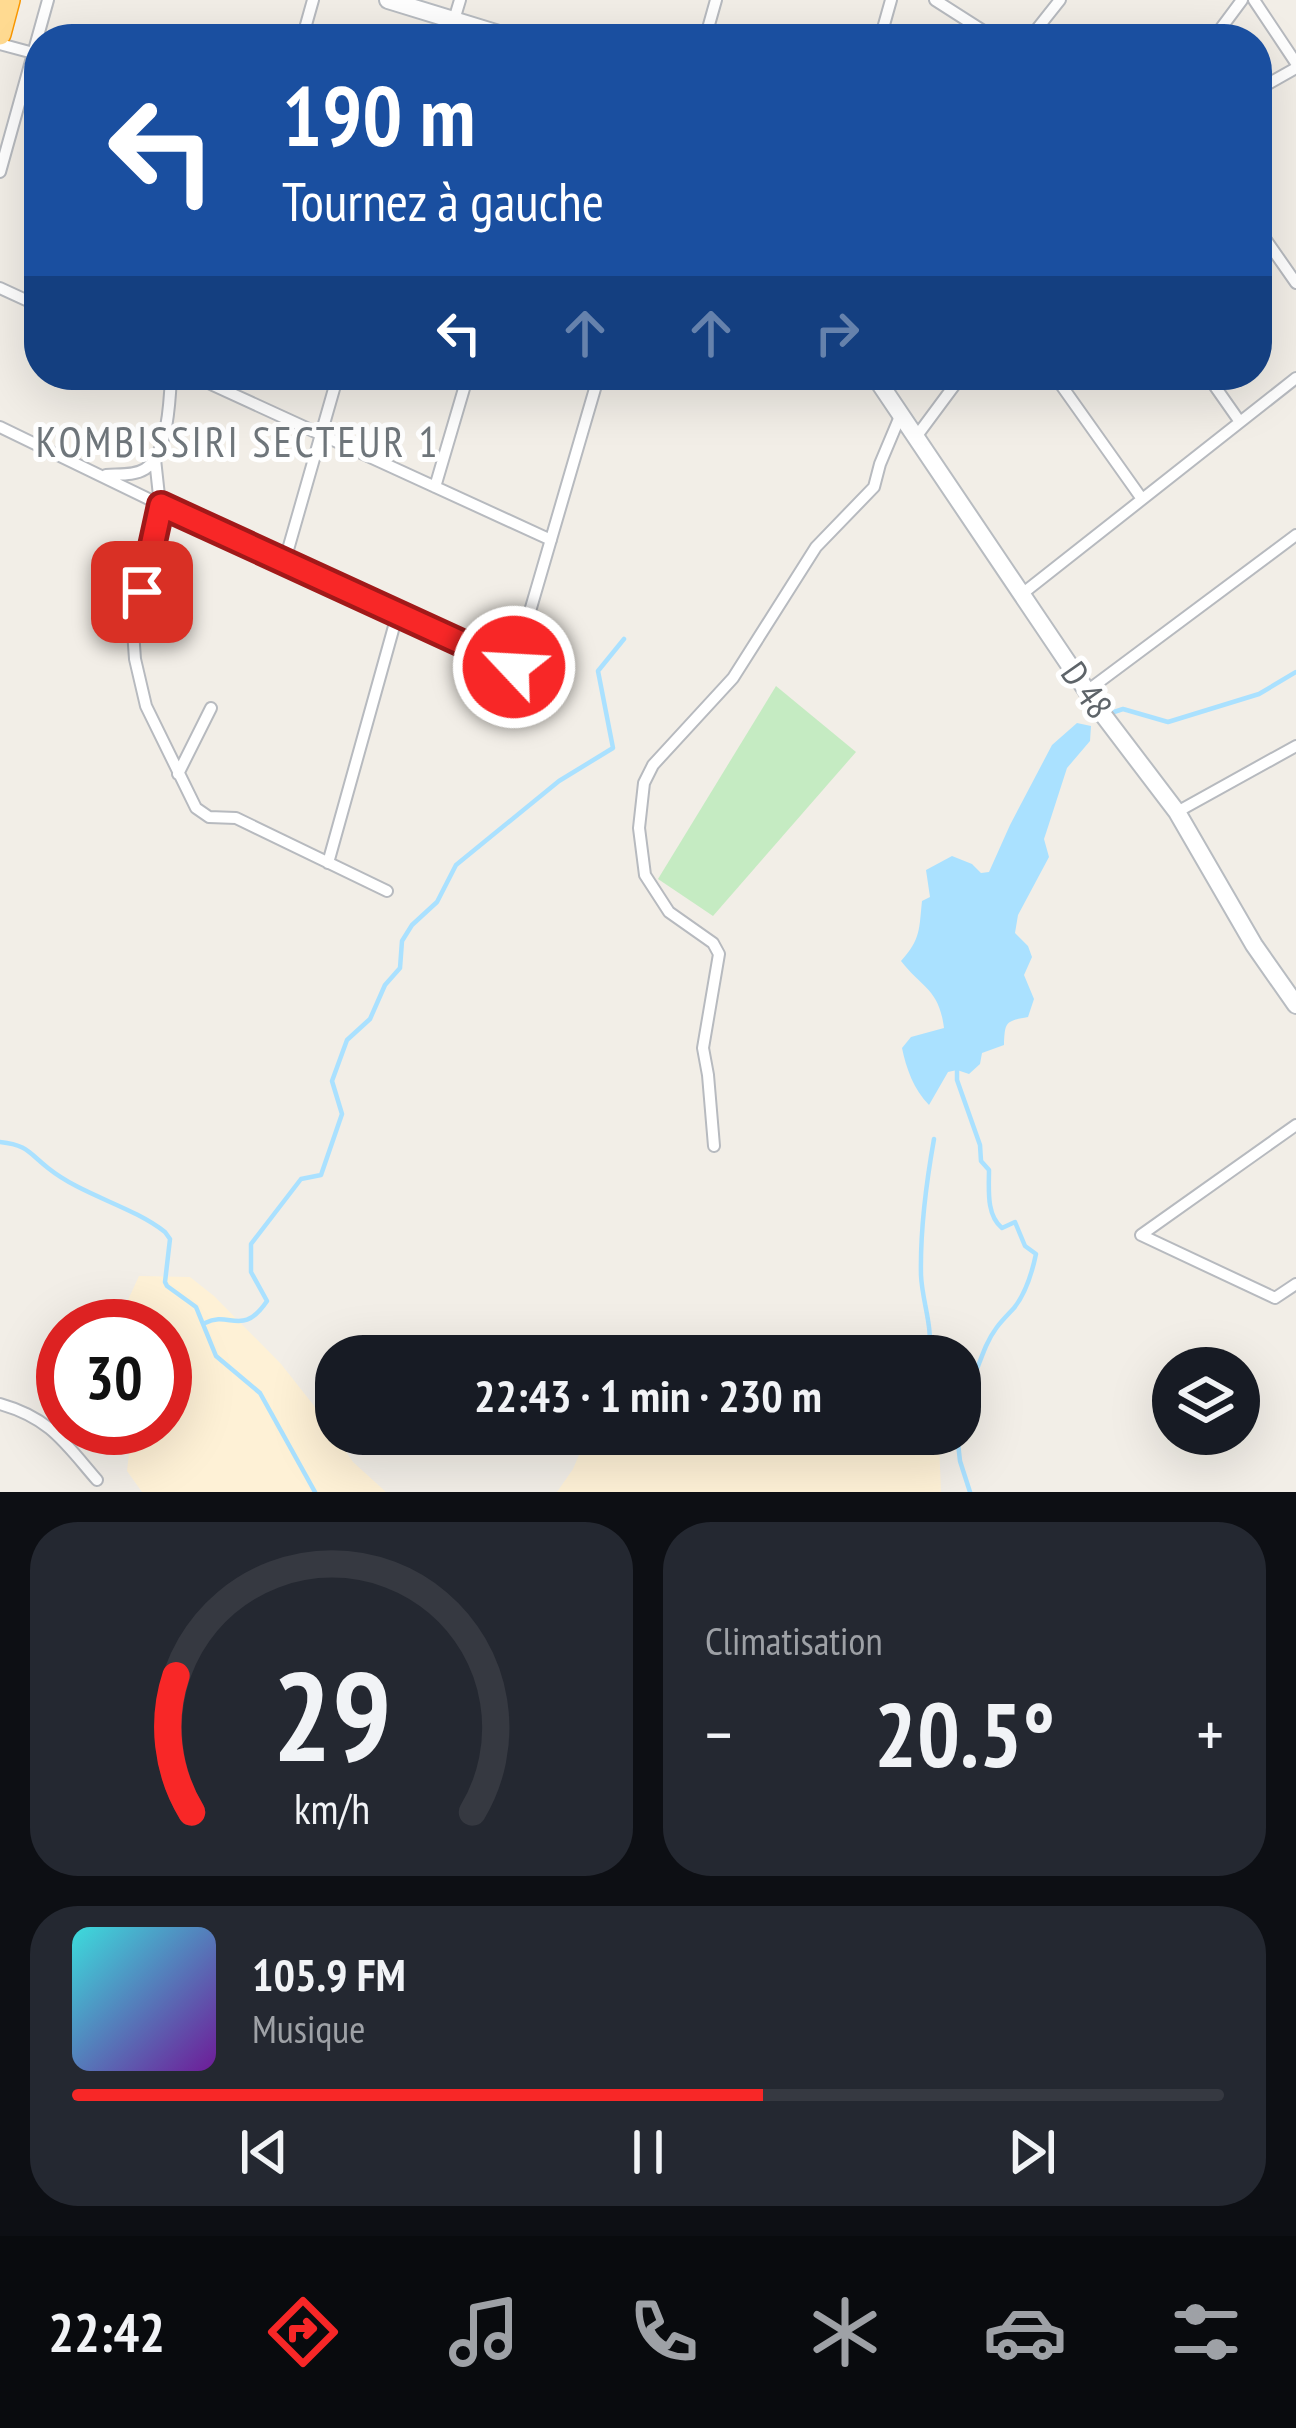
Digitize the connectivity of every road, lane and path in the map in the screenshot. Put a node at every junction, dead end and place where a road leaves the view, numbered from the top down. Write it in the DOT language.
graph roads {
  1 [pos="9,0"];
  2 [pos="388,0"];
  3 [pos="460,0"];
  4 [pos="935,0"];
  5 [pos="1060,0"];
  6 [pos="454,20"];
  7 [pos="467,24"];
  8 [pos="973,24"];
  9 [pos="1041,24"];
  10 [pos="1272,28"];
  11 [pos="0,34"];
  12 [pos="1296,65"];
  13 [pos="24,93"];
  14 [pos="0,172"];
  15 [pos="1272,248"];
  16 [pos="1296,283"];
  17 [pos="1296,378"];
  18 [pos="170,390"];
  19 [pos="229,390"];
  20 [pos="334,390"];
  21 [pos="464,390"];
  22 [pos="595,390"];
  23 [pos="884,390"];
  24 [pos="951,390"];
  25 [pos="1065,390"];
  26 [pos="1218,390"];
  27 [pos="901,414"];
  28 [pos="1240,422"];
  29 [pos="0,427"];
  30 [pos="321,435"];
  31 [pos="916,437"];
  32 [pos="155,459"];
  33 [pos="103,475"];
  34 [pos="435,487"];
  35 [pos="1142,499"];
  36 [pos="161,505"];
  37 [pos="1296,535"];
  38 [pos="551,540"];
  39 [pos="285,560"];
  40 [pos="1022,594"];
  41 [pos="398,612"];
  42 [pos="1087,691"];
  43 [pos="211,708"];
  44 [pos="1296,746"];
  45 [pos="178,775"];
  46 [pos="1177,812"];
  47 [pos="328,862"];
  48 [pos="387,892"];
  49 [pos="1296,1005"];
  50 [pos="1296,1125"];
  51 [pos="714,1147"];
  52 [pos="1296,1284"];
  53 [pos="0,1404"];
  54 [pos="98,1480"];
  1 -- 11 [label="highway"];
  2 -- 6 [label="street"];
  3 -- 6 [label="street"];
  4 -- 8 [label="street"];
  5 -- 9 [label="street"];
  6 -- 7 [label="street"];
  10 -- 12 [label="street"];
  13 -- 14 [label="street"];
  15 -- 16 [label="street"];
  17 -- 28 [label="street"];
  18 -- 32 [label="street"];
  19 -- 30 [label="street"];
  20 -- 30 [label="street"];
  21 -- 34 [label="street"];
  22 -- 38 [label="street"];
  23 -- 27 [label="street, D 48"];
  24 -- 31 [label="street"];
  25 -- 35 [label="street"];
  26 -- 28 [label="street"];
  27 -- 31 [label="street, D 48"];
  27 -- 51 [label="street"];
  28 -- 35 [label="street"];
  29 -- 33 [label="street"];
  30 -- 34 [label="street"];
  30 -- 39 [label="street"];
  31 -- 40 [label="street, D 48"];
  32 -- 33 [label="street"];
  32 -- 36 [label="street"];
  33 -- 36 [label="street"];
  34 -- 38 [label="street"];
  35 -- 40 [label="street"];
  36 -- 39 [label="street"];
  36 -- 45 [label="street"];
  37 -- 42 [label="street"];
  38 -- 41 [label="street"];
  39 -- 41 [label="street"];
  40 -- 42 [label="street, D 48"];
  41 -- 47 [label="street"];
  42 -- 46 [label="street, D 48"];
  43 -- 45 [label="street"];
  44 -- 46 [label="street"];
  45 -- 47 [label="street"];
  46 -- 49 [label="street, D 48"];
  47 -- 48 [label="street"];
  50 -- 52 [label="street"];
  53 -- 54 [label="street"];
}
